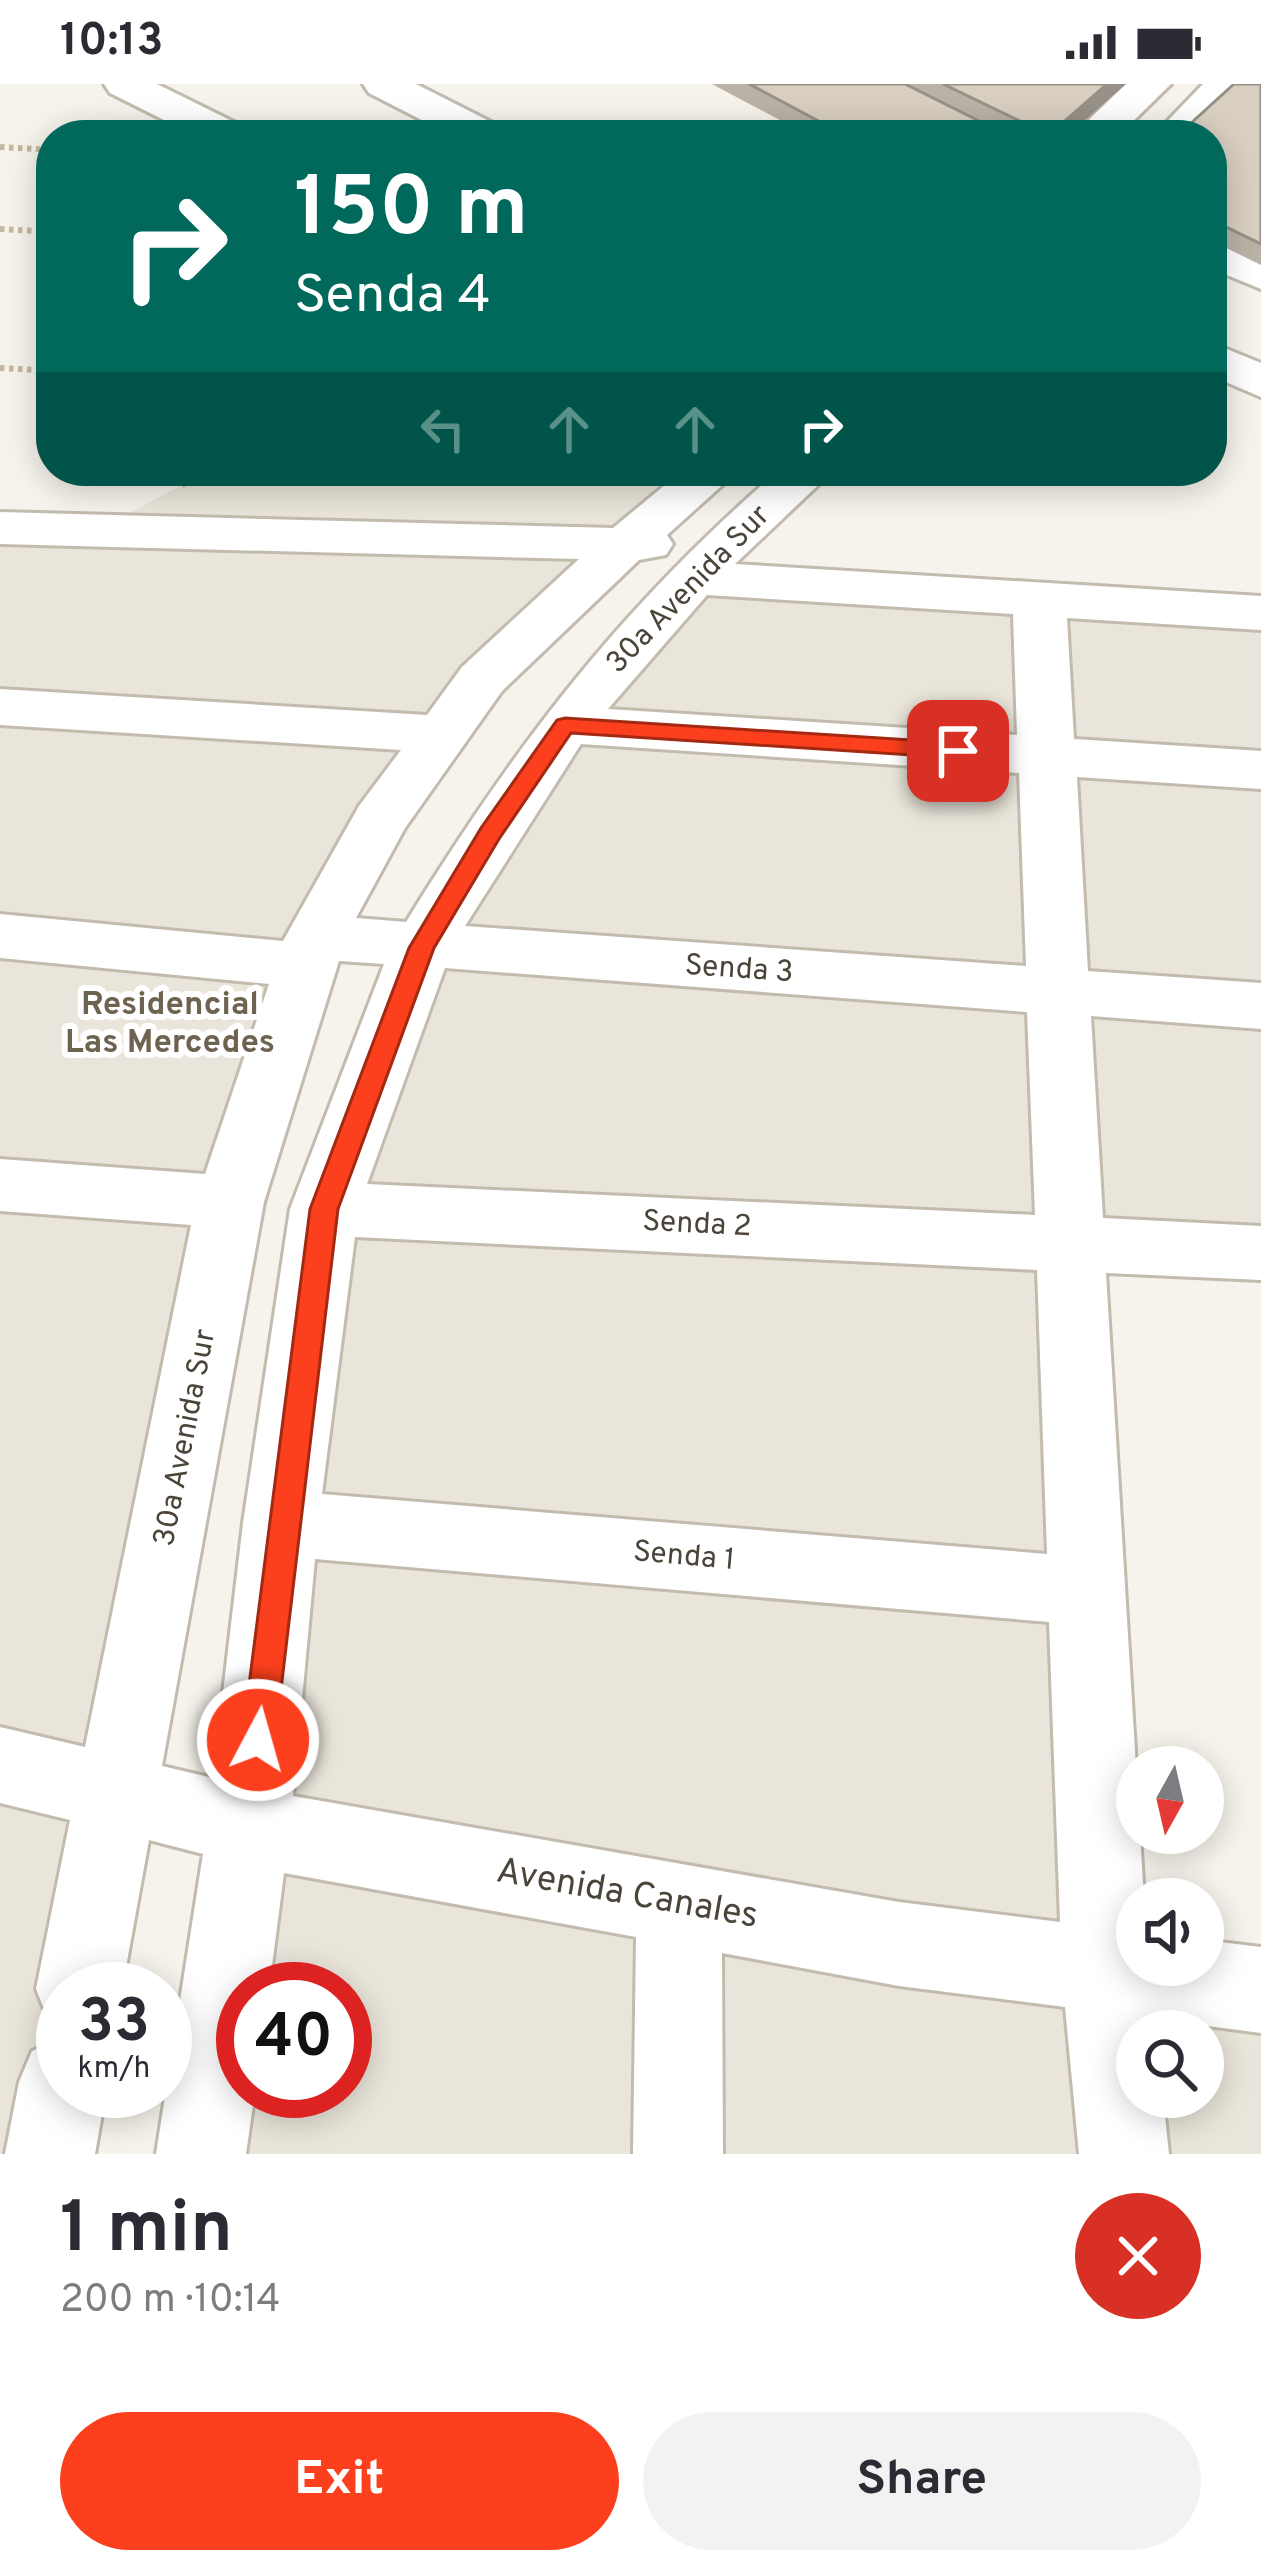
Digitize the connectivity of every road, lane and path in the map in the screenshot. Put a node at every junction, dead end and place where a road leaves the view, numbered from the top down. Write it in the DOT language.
graph roads {
  1 [pos="125,84"];
  2 [pos="384,84"];
  3 [pos="1150,84"];
  4 [pos="1227,84"];
  5 [pos="197,120"];
  6 [pos="455,120"];
  7 [pos="1110,120"];
  8 [pos="1190,120"];
  9 [pos="0,147"];
  10 [pos="36,149"];
  11 [pos="0,229"];
  12 [pos="36,231"];
  13 [pos="1227,258"];
  14 [pos="1261,275"];
  15 [pos="1227,365"];
  16 [pos="0,368"];
  17 [pos="36,370"];
  18 [pos="1261,382"];
  19 [pos="695,486"];
  20 [pos="792,486"];
  21 [pos="0,528"];
  22 [pos="625,544"];
  23 [pos="708,562"];
  24 [pos="1039,598"];
  25 [pos="1261,613"];
  26 [pos="0,707"];
  27 [pos="565,725"];
  28 [pos="440,734"];
  29 [pos="1046,756"];
  30 [pos="1261,770"];
  31 [pos="0,936"];
  32 [pos="422,948"];
  33 [pos="310,951"];
  34 [pos="1058,991"];
  35 [pos="1261,1006"];
  36 [pos="0,1185"];
  37 [pos="230,1202"];
  38 [pos="324,1209"];
  39 [pos="1069,1242"];
  40 [pos="1261,1253"];
  41 [pos="281,1523"];
  42 [pos="1087,1592"];
  43 [pos="0,1765"];
  44 [pos="114,1794"];
  45 [pos="249,1827"];
  46 [pos="679,1904"];
  47 [pos="85,1962"];
  48 [pos="1105,1970"];
  49 [pos="1261,1990"];
  50 [pos="56,2118"];
  51 [pos="50,2154"];
  52 [pos="202,2154"];
  53 [pos="679,2154"];
  54 [pos="1124,2154"];
  1 -- 5 [label="street"];
  2 -- 6 [label="street"];
  3 -- 7 [label="street"];
  4 -- 8 [label="street"];
  9 -- 10 [label="path"];
  11 -- 12 [label="path"];
  13 -- 14 [label="street"];
  15 -- 18 [label="street"];
  16 -- 17 [label="path"];
  19 -- 22 [label="street, 30a Avenida Sur"];
  20 -- 23 [label="street, 30a Avenida Sur"];
  21 -- 22 [label="street"];
  22 -- 23 [label="street"];
  22 -- 28 [label="street, 30a Avenida Sur"];
  23 -- 24 [label="street"];
  23 -- 27 [label="street, 30a Avenida Sur"];
  24 -- 25 [label="street"];
  24 -- 29 [label="street"];
  26 -- 28 [label="street"];
  27 -- 29 [label="street"];
  27 -- 32 [label="street, 30a Avenida Sur"];
  28 -- 33 [label="street, 30a Avenida Sur"];
  29 -- 30 [label="street"];
  29 -- 34 [label="street"];
  31 -- 33 [label="street, Senda 3"];
  32 -- 33 [label="street, Senda 3"];
  32 -- 34 [label="street, Senda 3"];
  32 -- 38 [label="street, 30a Avenida Sur"];
  33 -- 37 [label="street, 30a Avenida Sur"];
  34 -- 35 [label="street, Senda 3"];
  34 -- 39 [label="street"];
  36 -- 37 [label="street"];
  37 -- 44 [label="street, 30a Avenida Sur"];
  38 -- 39 [label="street, Senda 2"];
  38 -- 41 [label="street, 30a Avenida Sur"];
  39 -- 40 [label="street, Senda 2"];
  39 -- 42 [label="street"];
  41 -- 42 [label="street, Senda 1"];
  41 -- 45 [label="street, 30a Avenida Sur"];
  42 -- 48 [label="street"];
  43 -- 44 [label="street, Avenida Canales"];
  44 -- 45 [label="street, Avenida Canales"];
  44 -- 47 [label="street, 30a Avenida Sur"];
  45 -- 46 [label="street, Avenida Canales"];
  45 -- 52 [label="street, 30a Avenida Sur"];
  46 -- 48 [label="street, Avenida Canales"];
  46 -- 53 [label="street"];
  48 -- 49 [label="street, Avenida Canales"];
  48 -- 54 [label="street"];
  50 -- 51 [label="street"];
}
